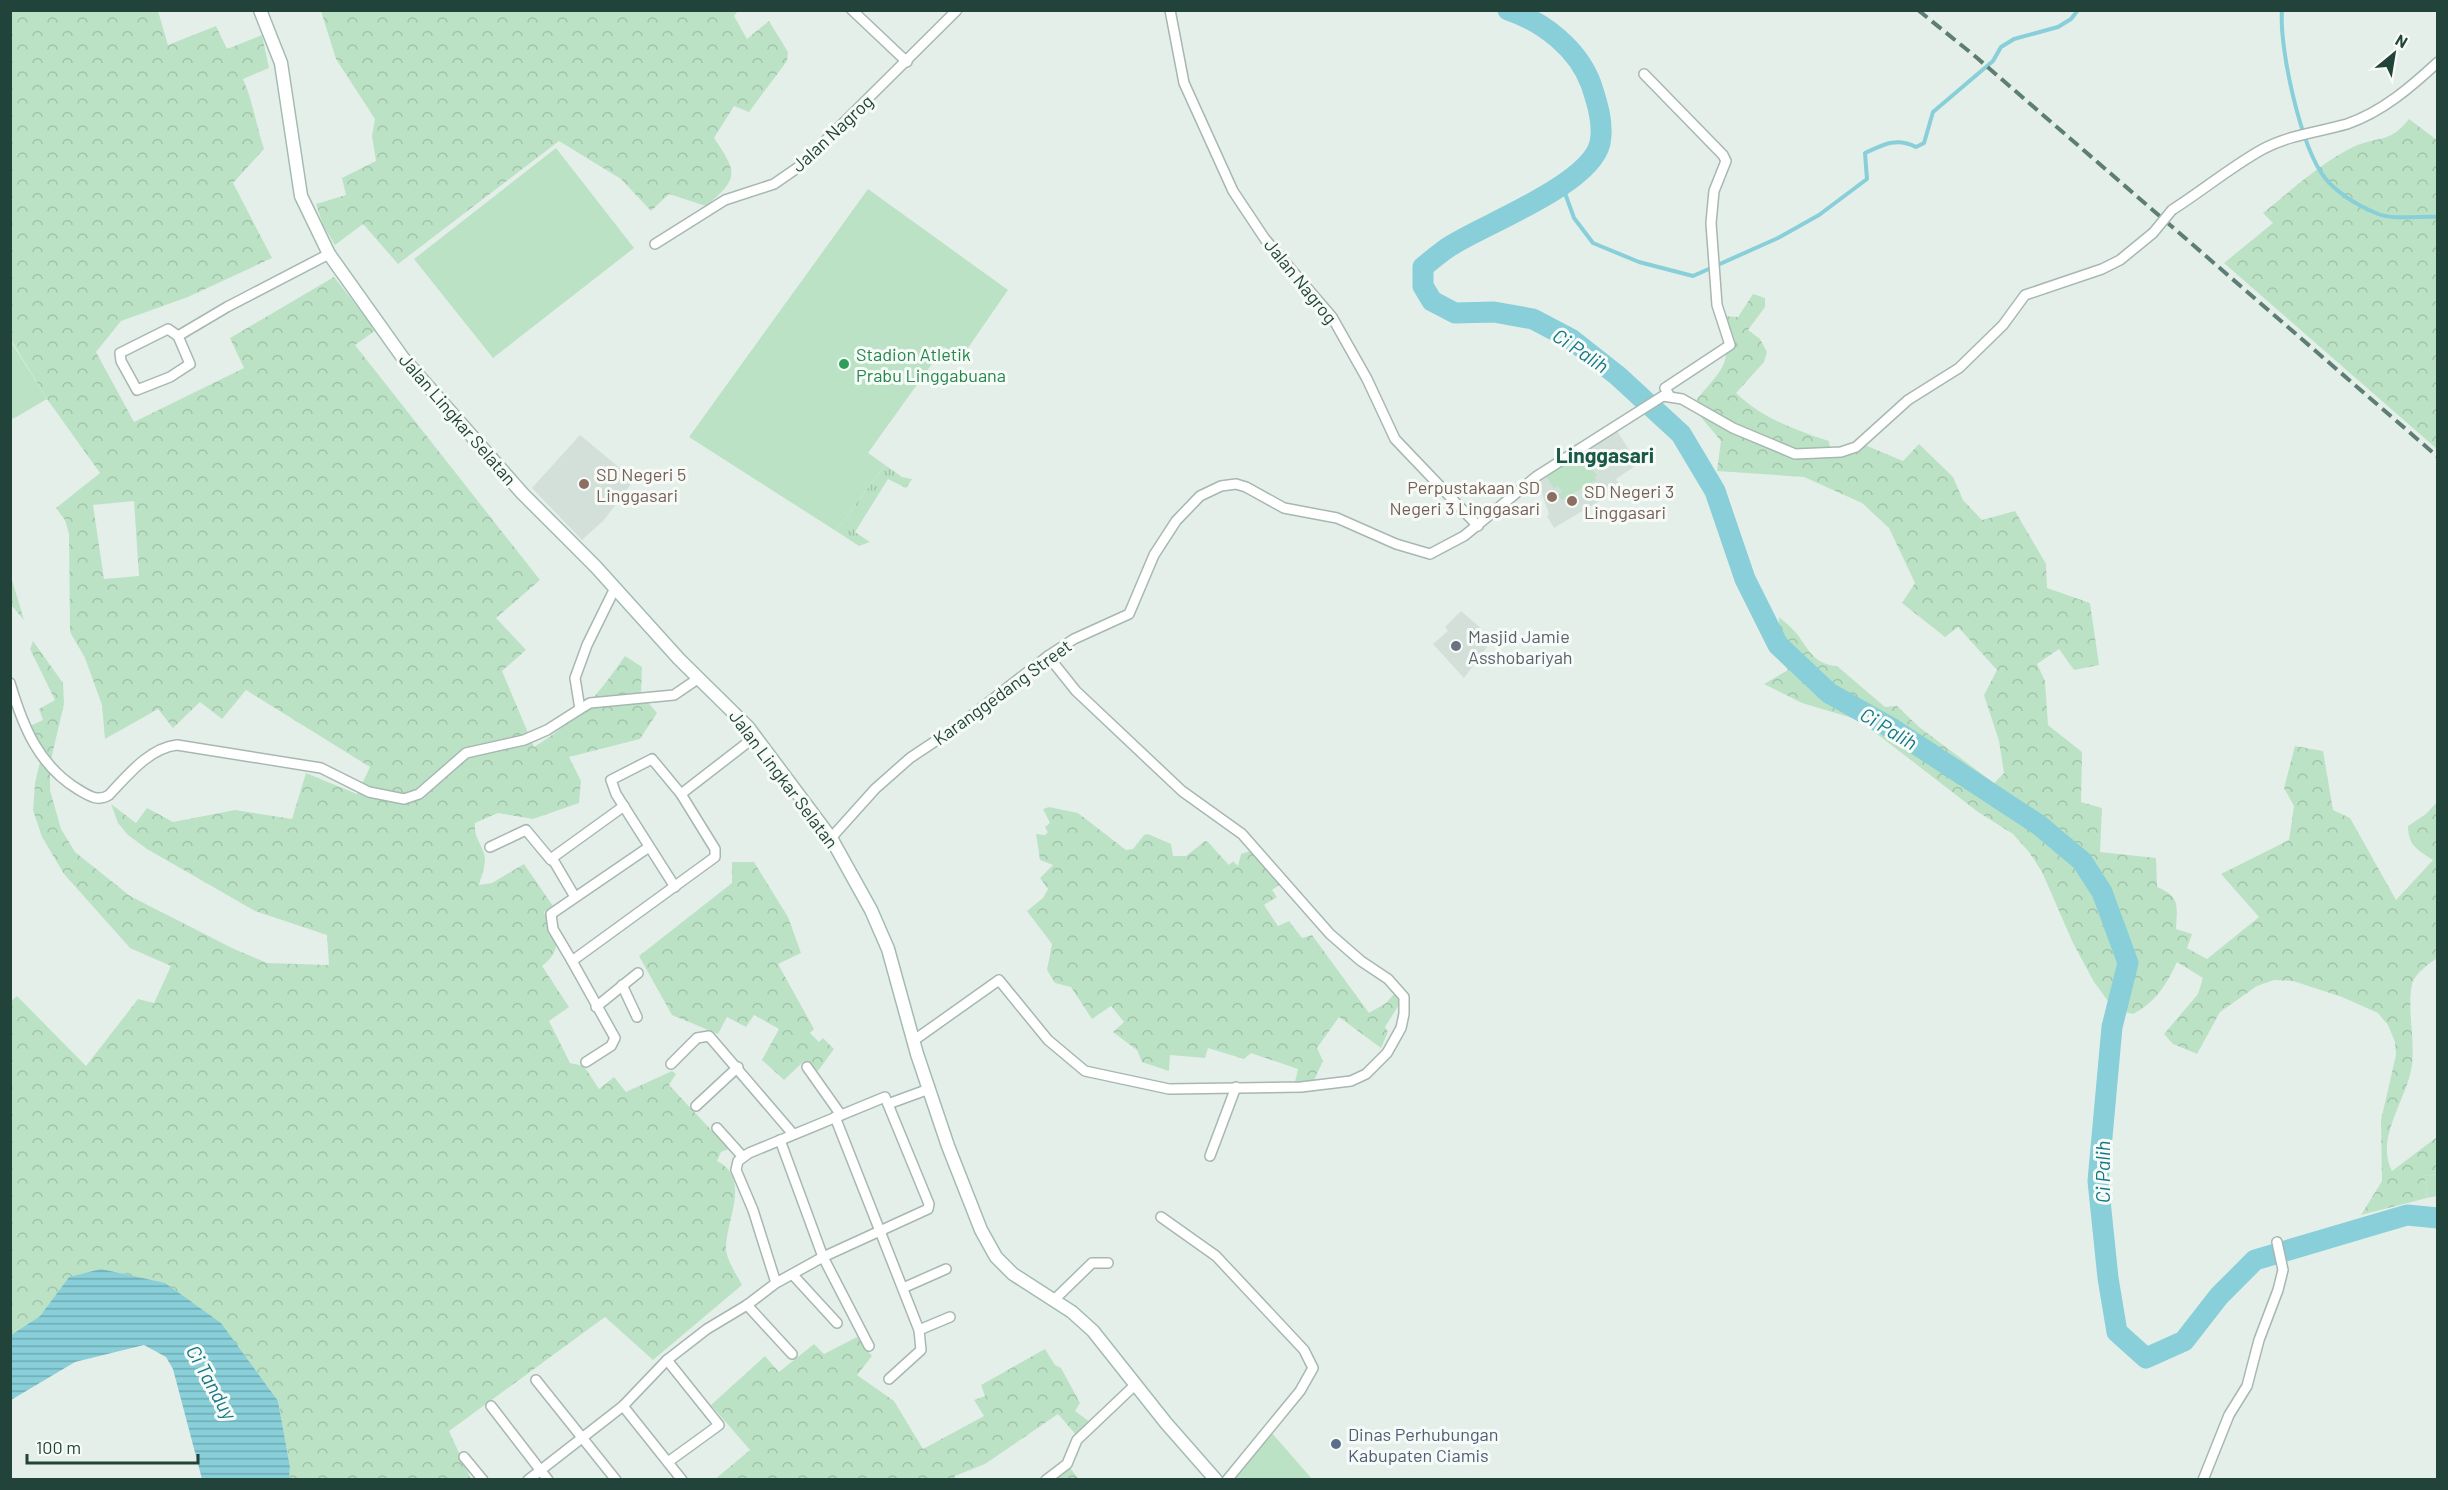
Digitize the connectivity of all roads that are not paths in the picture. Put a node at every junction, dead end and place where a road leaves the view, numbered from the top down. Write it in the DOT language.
graph roads {
  1 [pos="260,10"];
  2 [pos="852,10"];
  3 [pos="957,10"];
  4 [pos="1170,10"];
  5 [pos="907,62"];
  6 [pos="2438,62"];
  7 [pos="1644,74"];
  8 [pos="655,244"];
  9 [pos="329,254"];
  10 [pos="178,336"];
  11 [pos="1666,396"];
  12 [pos="1478,526"];
  13 [pos="615,588"];
  14 [pos="1048,656"];
  15 [pos="699,678"];
  16 [pos="10,683"];
  17 [pos="580,709"];
  18 [pos="756,736"];
  19 [pos="681,794"];
  20 [pos="624,806"];
  21 [pos="831,838"];
  22 [pos="490,847"];
  23 [pos="649,848"];
  24 [pos="551,861"];
  25 [pos="675,887"];
  26 [pos="574,897"];
  27 [pos="572,961"];
  28 [pos="638,973"];
  29 [pos="622,986"];
  30 [pos="596,1006"];
  31 [pos="637,1017"];
  32 [pos="913,1041"];
  33 [pos="586,1062"];
  34 [pos="671,1065"];
  35 [pos="738,1067"];
  36 [pos="807,1067"];
  37 [pos="1236,1087"];
  38 [pos="929,1089"];
  39 [pos="888,1104"];
  40 [pos="696,1106"];
  41 [pos="838,1116"];
  42 [pos="717,1128"];
  43 [pos="793,1134"];
  44 [pos="780,1140"];
  45 [pos="1210,1156"];
  46 [pos="743,1157"];
  47 [pos="1161,1217"];
  48 [pos="882,1229"];
  49 [pos="2277,1242"];
  50 [pos="823,1257"];
  51 [pos="1108,1263"];
  52 [pos="946,1269"];
  53 [pos="793,1275"];
  54 [pos="776,1283"];
  55 [pos="903,1288"];
  56 [pos="1054,1300"];
  57 [pos="747,1305"];
  58 [pos="950,1317"];
  59 [pos="837,1323"];
  60 [pos="919,1330"];
  61 [pos="869,1346"];
  62 [pos="792,1354"];
  63 [pos="667,1360"];
  64 [pos="889,1379"];
  65 [pos="536,1380"];
  66 [pos="1136,1384"];
  67 [pos="491,1406"];
  68 [pos="623,1406"];
  69 [pos="583,1436"];
  70 [pos="464,1457"];
  71 [pos="668,1462"];
  72 [pos="540,1470"];
  73 [pos="483,1479"];
  74 [pos="528,1479"];
  75 [pos="548,1479"];
  76 [pos="616,1479"];
  77 [pos="682,1479"];
  78 [pos="1046,1479"];
  79 [pos="1216,1479"];
  80 [pos="1227,1479"];
  81 [pos="2203,1479"];
  1 -- 9 [label="street, Jalan Lingkar Selatan"];
  2 -- 5 [label="street"];
  3 -- 5 [label="street, Jalan Nagrog"];
  4 -- 12 [label="street, Jalan Nagrog"];
  5 -- 8 [label="street, Jalan Nagrog"];
  6 -- 11 [label="street, bridge"];
  7 -- 11 [label="street"];
  9 -- 10 [label="street"];
  9 -- 13 [label="street, Jalan Lingkar Selatan"];
  10 -- 10 [label="street"];
  11 -- 12 [label="street, Karanggedang Street"];
  12 -- 14 [label="street, Karanggedang Street"];
  13 -- 15 [label="street, Jalan Lingkar Selatan"];
  13 -- 17 [label="street"];
  14 -- 21 [label="street, Karanggedang Street"];
  14 -- 37 [label="street"];
  15 -- 17 [label="street"];
  15 -- 18 [label="street, Jalan Lingkar Selatan"];
  16 -- 17 [label="street"];
  18 -- 19 [label="street"];
  18 -- 21 [label="street, Jalan Lingkar Selatan"];
  19 -- 20 [label="street"];
  19 -- 25 [label="street"];
  20 -- 23 [label="street"];
  20 -- 24 [label="street"];
  21 -- 32 [label="street, Jalan Lingkar Selatan"];
  22 -- 24 [label="street"];
  23 -- 25 [label="street"];
  23 -- 26 [label="street"];
  24 -- 26 [label="street"];
  25 -- 27 [label="street"];
  26 -- 27 [label="street"];
  27 -- 30 [label="street"];
  28 -- 29 [label="street"];
  29 -- 30 [label="street"];
  29 -- 31 [label="street"];
  30 -- 33 [label="street"];
  32 -- 37 [label="street"];
  32 -- 38 [label="street, Jalan Lingkar Selatan"];
  34 -- 35 [label="street"];
  35 -- 40 [label="street"];
  35 -- 43 [label="street"];
  36 -- 41 [label="street"];
  37 -- 45 [label="street"];
  38 -- 39 [label="street"];
  38 -- 56 [label="street, Jalan Lingkar Selatan"];
  39 -- 41 [label="street"];
  39 -- 48 [label="street"];
  41 -- 43 [label="street"];
  41 -- 48 [label="street"];
  42 -- 46 [label="street"];
  43 -- 44 [label="street"];
  44 -- 46 [label="street"];
  44 -- 50 [label="street"];
  46 -- 54 [label="street"];
  47 -- 80 [label="street"];
  48 -- 50 [label="street"];
  48 -- 55 [label="street"];
  49 -- 81 [label="street"];
  50 -- 53 [label="street"];
  50 -- 61 [label="street"];
  51 -- 56 [label="street"];
  52 -- 55 [label="street"];
  53 -- 54 [label="street"];
  53 -- 59 [label="street"];
  54 -- 57 [label="street"];
  55 -- 60 [label="street"];
  56 -- 66 [label="street, Jalan Lingkar Selatan"];
  57 -- 62 [label="street"];
  57 -- 63 [label="street"];
  58 -- 60 [label="street"];
  60 -- 64 [label="street"];
  63 -- 68 [label="street"];
  63 -- 71 [label="street"];
  65 -- 69 [label="street"];
  66 -- 78 [label="street"];
  66 -- 79 [label="street, Jalan Lingkar Selatan"];
  67 -- 72 [label="street"];
  68 -- 69 [label="street"];
  68 -- 71 [label="street"];
  69 -- 72 [label="street"];
  69 -- 76 [label="street"];
  70 -- 73 [label="street"];
  71 -- 77 [label="street"];
  72 -- 74 [label="street"];
  72 -- 75 [label="street"];
}
